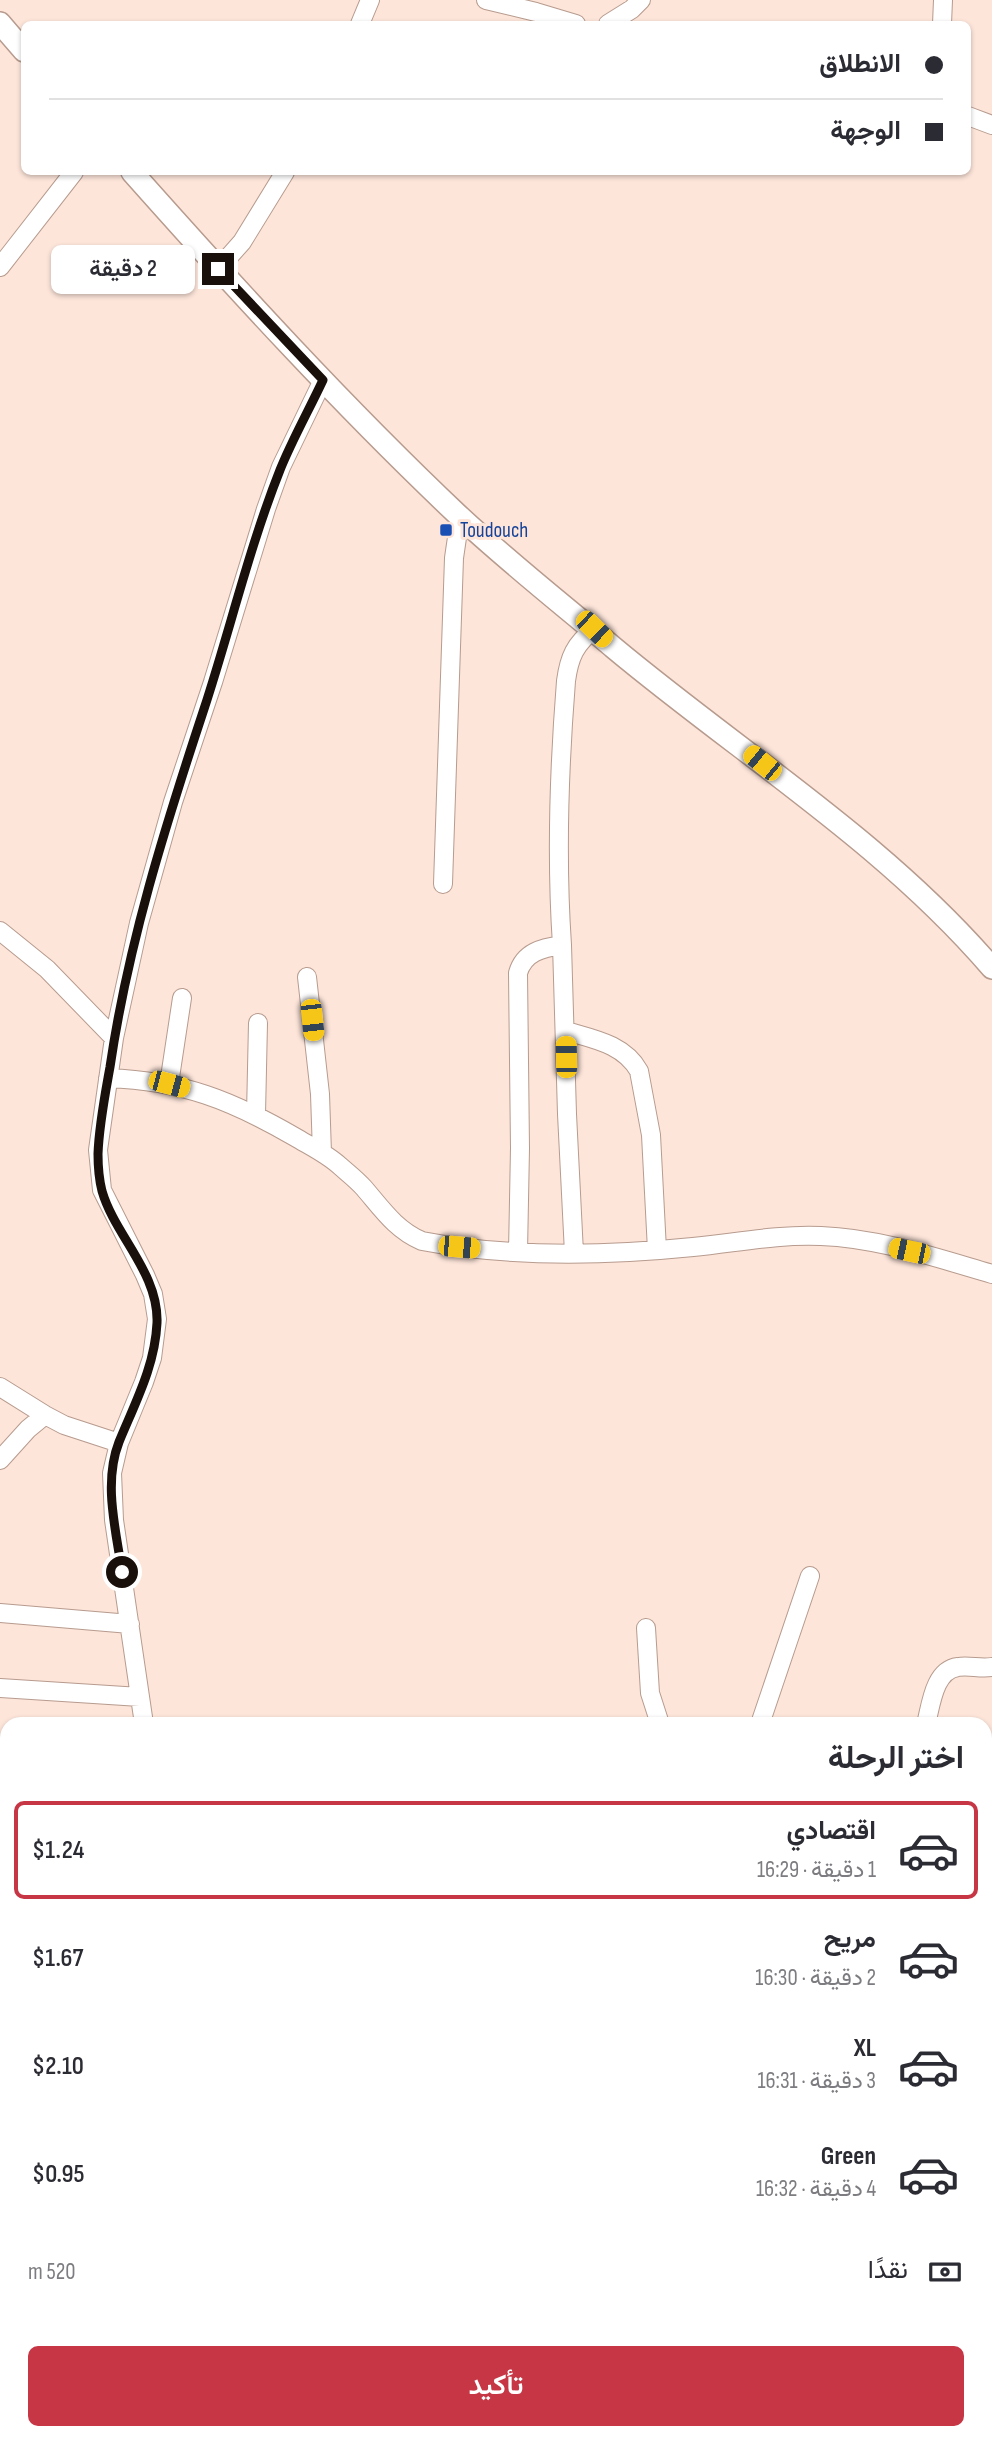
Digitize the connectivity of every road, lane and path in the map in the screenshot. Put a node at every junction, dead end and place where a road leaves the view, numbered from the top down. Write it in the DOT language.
graph roads {
  1 [pos="370,0"];
  2 [pos="486,0"];
  3 [pos="641,0"];
  4 [pos="943,0"];
  5 [pos="361,21"];
  6 [pos="566,21"];
  7 [pos="613,21"];
  8 [pos="942,21"];
  9 [pos="0,23"];
  10 [pos="21,48"];
  11 [pos="971,117"];
  12 [pos="992,125"];
  13 [pos="72,175"];
  14 [pos="135,175"];
  15 [pos="283,175"];
  16 [pos="0,267"];
  17 [pos="218,269"];
  18 [pos="323,380"];
  19 [pos="460,517"];
  20 [pos="594,629"];
  21 [pos="443,884"];
  22 [pos="0,931"];
  23 [pos="562,945"];
  24 [pos="992,968"];
  25 [pos="307,977"];
  26 [pos="182,998"];
  27 [pos="258,1024"];
  28 [pos="566,1031"];
  29 [pos="114,1038"];
  30 [pos="108,1078"];
  31 [pos="169,1084"];
  32 [pos="256,1114"];
  33 [pos="322,1153"];
  34 [pos="657,1250"];
  35 [pos="518,1252"];
  36 [pos="574,1253"];
  37 [pos="992,1274"];
  38 [pos="0,1387"];
  39 [pos="45,1415"];
  40 [pos="119,1443"];
  41 [pos="0,1460"];
  42 [pos="810,1576"];
  43 [pos="0,1613"];
  44 [pos="130,1624"];
  45 [pos="646,1628"];
  46 [pos="992,1667"];
  47 [pos="0,1688"];
  48 [pos="140,1697"];
  49 [pos="143,1717"];
  50 [pos="658,1717"];
  51 [pos="762,1717"];
  52 [pos="928,1717"];
  1 -- 5 [label="street"];
  2 -- 6 [label="street"];
  3 -- 7 [label="street"];
  4 -- 8 [label="street"];
  9 -- 10 [label="main road"];
  11 -- 12 [label="street"];
  13 -- 16 [label="street"];
  14 -- 17 [label="main road"];
  15 -- 17 [label="street"];
  17 -- 18 [label="main road"];
  18 -- 19 [label="main road"];
  18 -- 29 [label="street"];
  19 -- 20 [label="main road"];
  19 -- 21 [label="street"];
  20 -- 23 [label="street"];
  20 -- 24 [label="main road"];
  22 -- 29 [label="street"];
  23 -- 28 [label="street"];
  23 -- 35 [label="street"];
  25 -- 33 [label="street"];
  26 -- 31 [label="street"];
  27 -- 32 [label="street"];
  28 -- 34 [label="street"];
  28 -- 36 [label="street"];
  29 -- 30 [label="street"];
  30 -- 31 [label="street"];
  30 -- 40 [label="street"];
  31 -- 32 [label="street"];
  32 -- 33 [label="street"];
  33 -- 35 [label="street"];
  34 -- 36 [label="street"];
  34 -- 37 [label="street"];
  35 -- 36 [label="street"];
  38 -- 39 [label="street"];
  39 -- 40 [label="street"];
  39 -- 41 [label="street"];
  40 -- 44 [label="street"];
  42 -- 51 [label="street"];
  43 -- 44 [label="street"];
  44 -- 48 [label="street"];
  45 -- 50 [label="street"];
  46 -- 52 [label="street"];
  47 -- 48 [label="street"];
  48 -- 49 [label="street"];
}
